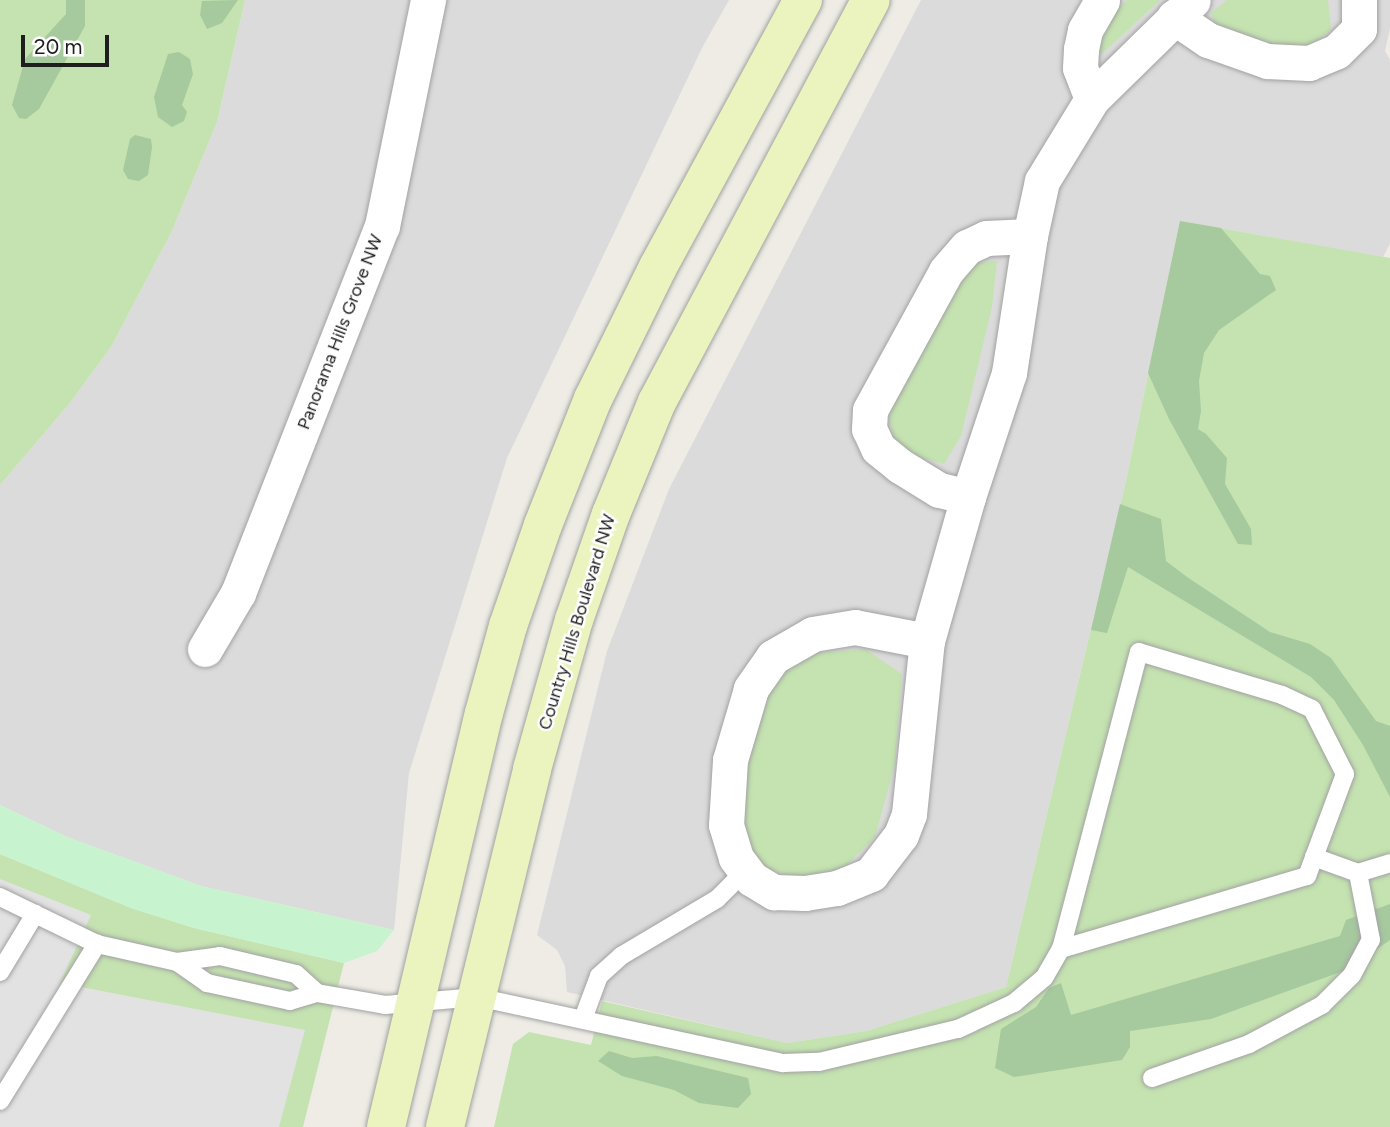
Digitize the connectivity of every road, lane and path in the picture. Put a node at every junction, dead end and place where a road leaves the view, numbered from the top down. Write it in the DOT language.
graph roads {
  1 [pos="428,0"];
  2 [pos="803,0"];
  3 [pos="871,0"];
  4 [pos="1102,0"];
  5 [pos="1359,0"];
  6 [pos="1184,8"];
  7 [pos="1091,99"];
  8 [pos="1030,236"];
  9 [pos="968,498"];
  10 [pos="928,640"];
  11 [pos="205,649"];
  12 [pos="1314,857"];
  13 [pos="1390,863"];
  14 [pos="744,872"];
  15 [pos="1358,873"];
  16 [pos="0,897"];
  17 [pos="35,914"];
  18 [pos="97,944"];
  19 [pos="1061,949"];
  20 [pos="177,962"];
  21 [pos="0,972"];
  22 [pos="317,993"];
  23 [pos="477,997"];
  24 [pos="417,1000"];
  25 [pos="583,1019"];
  26 [pos="1152,1078"];
  27 [pos="0,1101"];
  28 [pos="386,1127"];
  29 [pos="445,1127"];
  1 -- 11 [label="street, Panorama Hills Grove NW"];
  2 -- 24 [label="main road"];
  3 -- 23 [label="main road, Country Hills Boulevard NW"];
  4 -- 7 [label="street"];
  5 -- 6 [label="street"];
  6 -- 7 [label="street"];
  7 -- 8 [label="street"];
  8 -- 9 [label="street"];
  8 -- 9 [label="street"];
  9 -- 10 [label="street"];
  10 -- 14 [label="street"];
  10 -- 14 [label="street"];
  12 -- 15 [label="lane"];
  12 -- 19 [label="lane"];
  12 -- 19 [label="lane"];
  13 -- 15 [label="lane"];
  14 -- 25 [label="lane"];
  15 -- 26 [label="lane"];
  16 -- 17 [label="lane"];
  17 -- 18 [label="lane"];
  17 -- 21 [label="lane"];
  18 -- 20 [label="lane"];
  18 -- 27 [label="lane"];
  19 -- 25 [label="lane"];
  20 -- 22 [label="lane"];
  20 -- 22 [label="lane"];
  22 -- 24 [label="lane"];
  23 -- 24 [label="lane"];
  23 -- 25 [label="lane"];
  23 -- 29 [label="main road, Country Hills Boulevard NW"];
  24 -- 28 [label="main road"];
}
